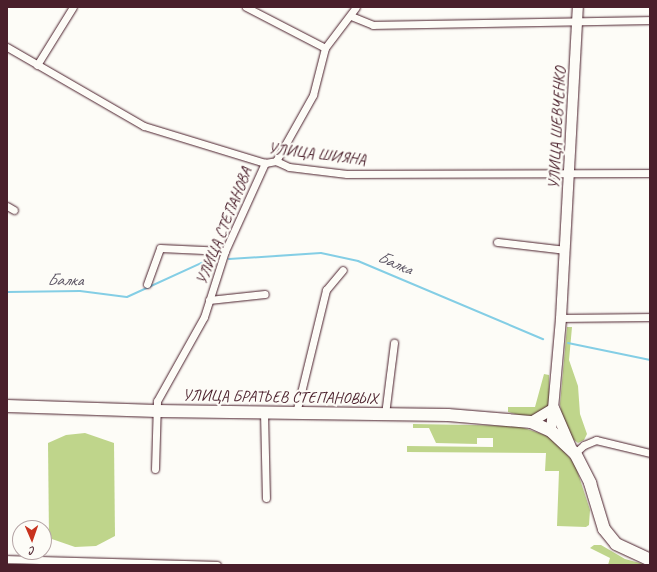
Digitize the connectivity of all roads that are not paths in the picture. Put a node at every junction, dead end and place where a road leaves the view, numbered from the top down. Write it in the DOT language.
graph roads {
  1 [pos="73,7"];
  2 [pos="248,7"];
  3 [pos="356,7"];
  4 [pos="578,7"];
  5 [pos="351,16"];
  6 [pos="650,20"];
  7 [pos="576,22"];
  8 [pos="7,47"];
  9 [pos="325,48"];
  10 [pos="37,65"];
  11 [pos="276,161"];
  12 [pos="265,164"];
  13 [pos="650,173"];
  14 [pos="570,174"];
  15 [pos="497,242"];
  16 [pos="565,250"];
  17 [pos="225,251"];
  18 [pos="343,270"];
  19 [pos="147,284"];
  20 [pos="265,294"];
  21 [pos="209,300"];
  22 [pos="650,317"];
  23 [pos="561,318"];
  24 [pos="394,343"];
  25 [pos="7,406"];
  26 [pos="554,408"];
  27 [pos="157,411"];
  28 [pos="264,412"];
  29 [pos="296,413"];
  30 [pos="385,414"];
  31 [pos="531,422"];
  32 [pos="551,431"];
  33 [pos="574,452"];
  34 [pos="650,453"];
  35 [pos="155,469"];
  36 [pos="266,498"];
  37 [pos="7,559"];
  38 [pos="650,560"];
  39 [pos="217,565"];
  1 -- 10 [label="street"];
  2 -- 9 [label="street"];
  3 -- 5 [label="street"];
  4 -- 7 [label="main road, УЛИЦА ШЕВЧЕНКО"];
  5 -- 7 [label="street"];
  5 -- 9 [label="street"];
  6 -- 7 [label="street"];
  7 -- 14 [label="main road, УЛИЦА ШЕВЧЕНКО"];
  8 -- 10 [label="street, УЛИЦА ШИЯНА"];
  9 -- 11 [label="street, УЛИЦА СТЕПАНОВА"];
  10 -- 12 [label="street, УЛИЦА ШИЯНА"];
  11 -- 12 [label="street, УЛИЦА ШИЯНА"];
  11 -- 14 [label="street, УЛИЦА ШИЯНА"];
  12 -- 17 [label="street, УЛИЦА СТЕПАНОВА"];
  13 -- 14 [label="street, УЛИЦА ШИЯНА"];
  14 -- 16 [label="main road, УЛИЦА ШЕВЧЕНКО"];
  15 -- 16 [label="street"];
  16 -- 23 [label="main road, УЛИЦА ШЕВЧЕНКО"];
  17 -- 19 [label="street"];
  17 -- 21 [label="street, УЛИЦА СТЕПАНОВА"];
  18 -- 29 [label="street"];
  20 -- 21 [label="street, УЛИЦА СТЕПАНОВА"];
  21 -- 27 [label="street, УЛИЦА СТЕПАНОВА"];
  22 -- 23 [label="street"];
  23 -- 26 [label="main road, УЛИЦА ШЕВЧЕНКО"];
  24 -- 30 [label="street"];
  25 -- 27 [label="main road, УЛИЦА БРАТЬЕВ СТЕПАНОВЫХ"];
  26 -- 31 [label="main road"];
  26 -- 32 [label="main road, УЛИЦА ШЕВЧЕНКО"];
  26 -- 33 [label="main road, УЛИЦА ШЕВЧЕНКО"];
  27 -- 28 [label="main road, УЛИЦА БРАТЬЕВ СТЕПАНОВЫХ"];
  27 -- 35 [label="street, УЛИЦА СТЕПАНОВА"];
  28 -- 29 [label="main road, УЛИЦА БРАТЬЕВ СТЕПАНОВЫХ"];
  28 -- 36 [label="street"];
  29 -- 30 [label="main road, УЛИЦА БРАТЬЕВ СТЕПАНОВЫХ"];
  30 -- 31 [label="main road, УЛИЦА БРАТЬЕВ СТЕПАНОВЫХ"];
  31 -- 32 [label="main road, УЛИЦА БРАТЬЕВ СТЕПАНОВЫХ"];
  32 -- 33 [label="main road, УЛИЦА БРАТЬЕВ СТЕПАНОВЫХ"];
  33 -- 34 [label="street"];
  33 -- 38 [label="main road"];
  37 -- 39 [label="street"];
}
